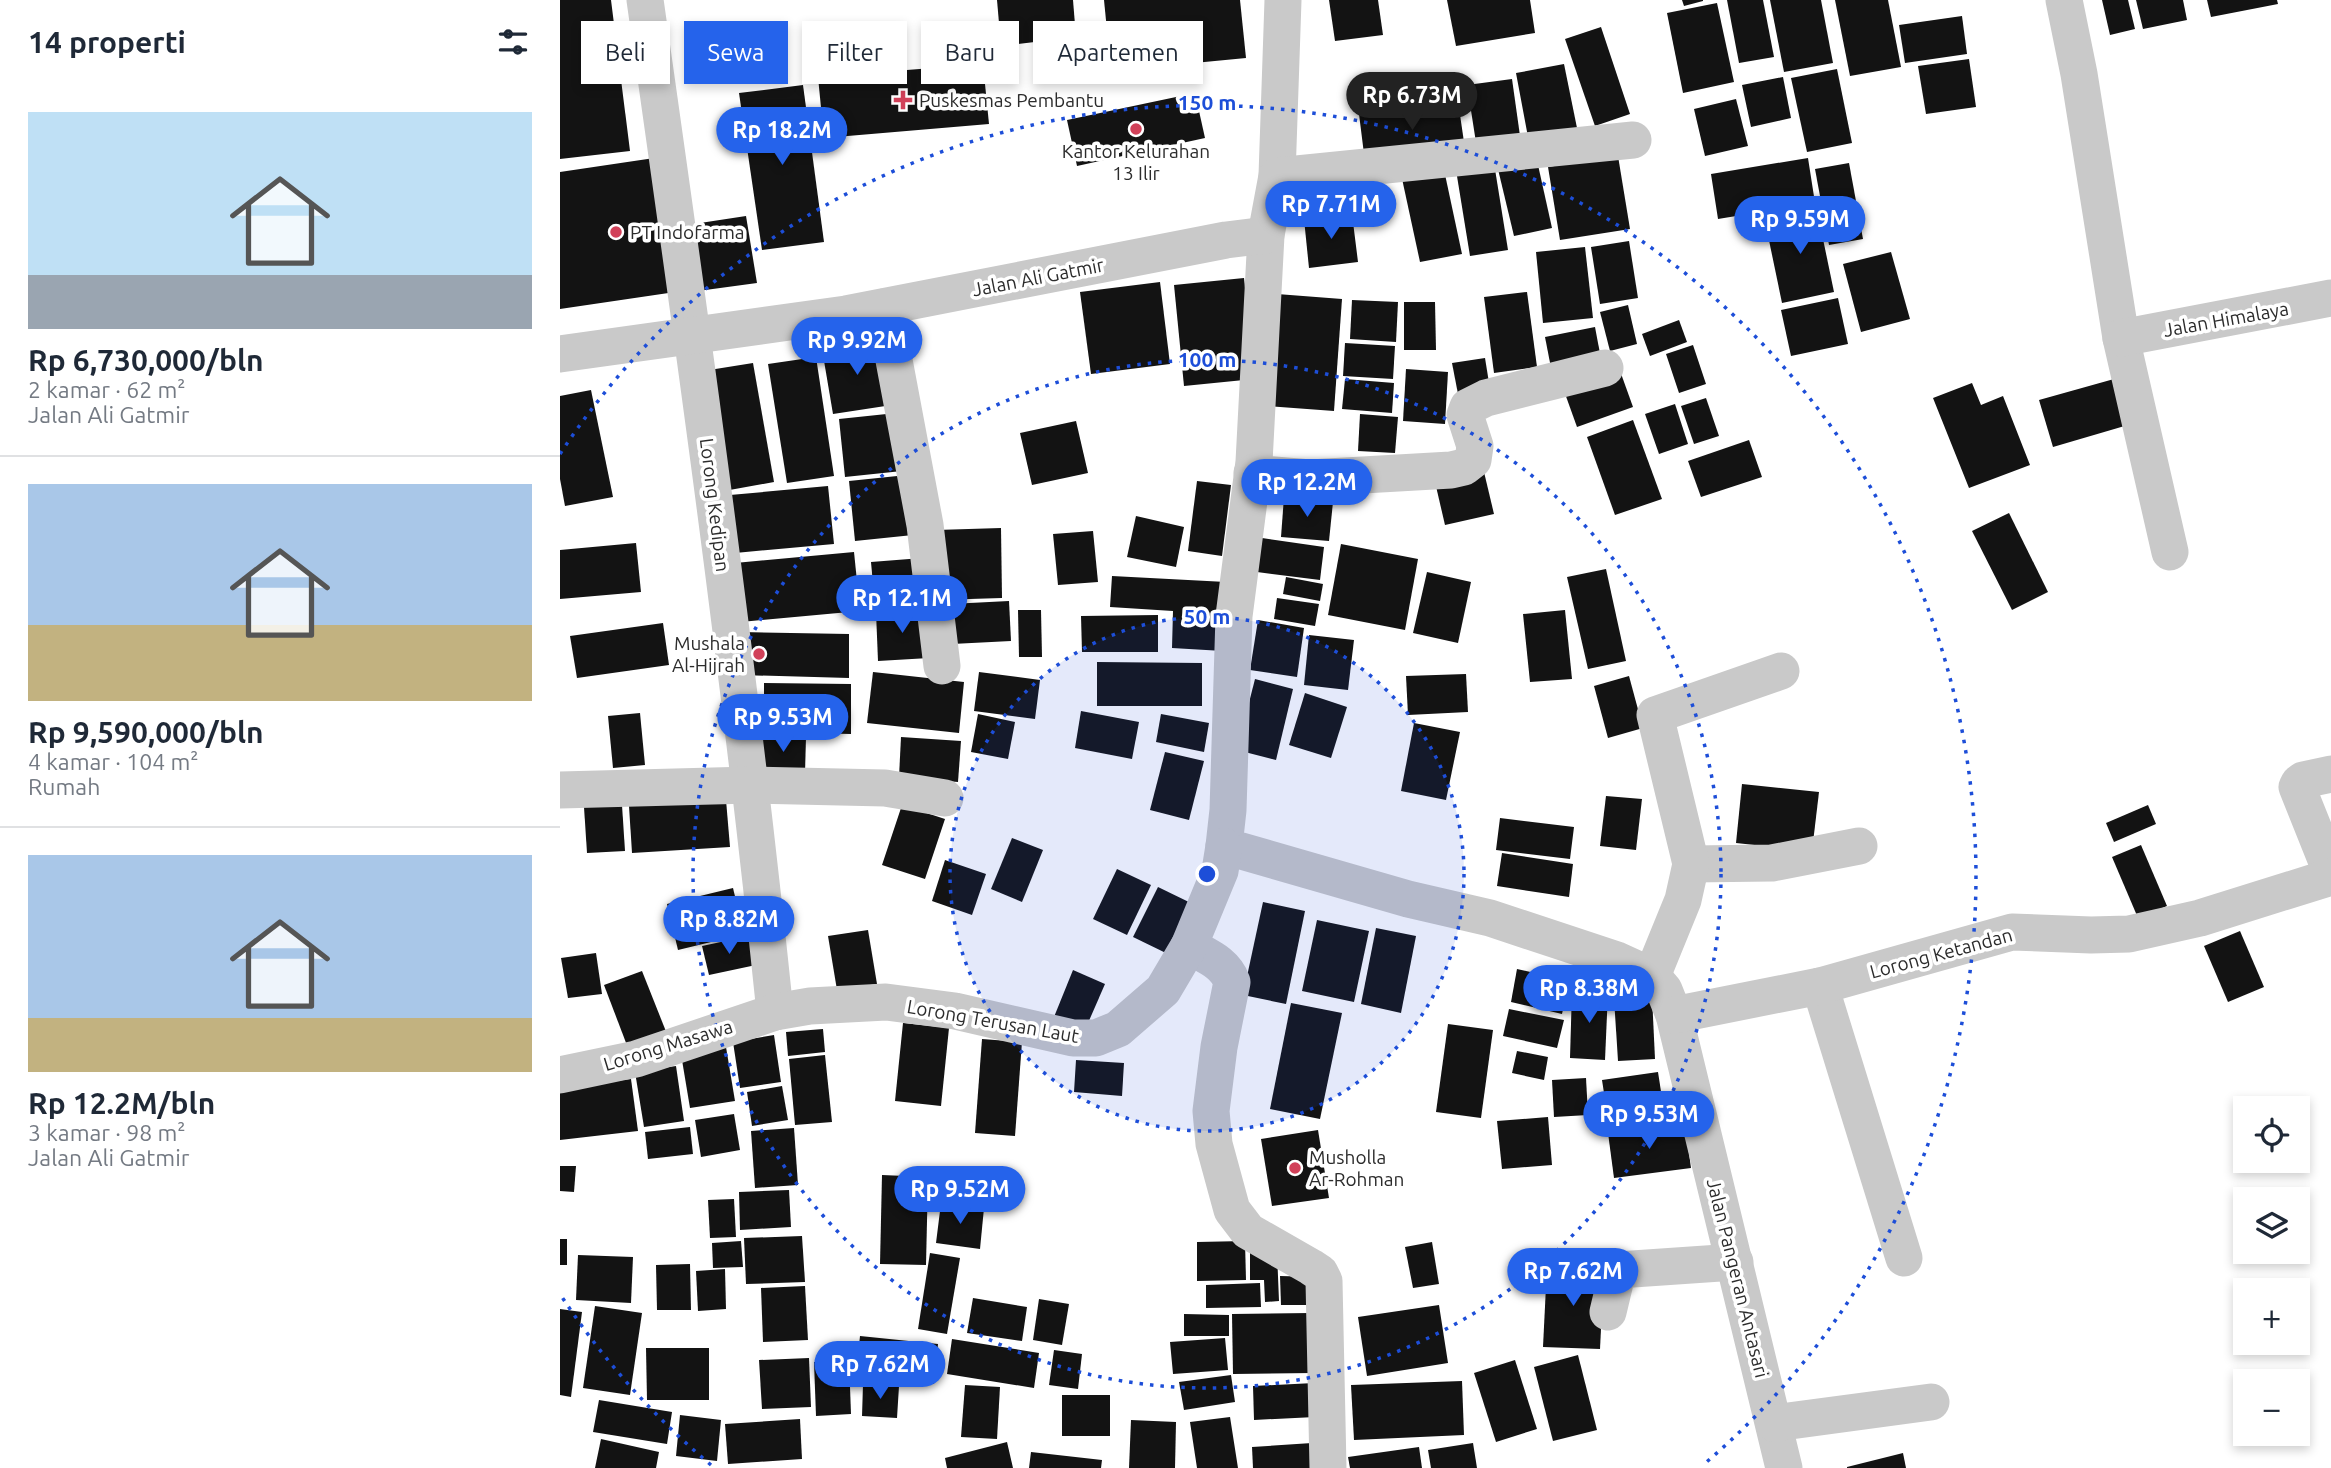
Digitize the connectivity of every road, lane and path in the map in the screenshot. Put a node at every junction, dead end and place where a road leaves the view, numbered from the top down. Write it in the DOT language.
graph roads {
  1 [pos="645,0"];
  2 [pos="1283,0"];
  3 [pos="2064,0"];
  4 [pos="1633,140"];
  5 [pos="1277,176"];
  6 [pos="1266,235"];
  7 [pos="2331,298"];
  8 [pos="884,307"];
  9 [pos="693,336"];
  10 [pos="2121,338"];
  11 [pos="560,354"];
  12 [pos="1605,368"];
  13 [pos="1252,473"];
  14 [pos="2170,552"];
  15 [pos="942,666"];
  16 [pos="1781,671"];
  17 [pos="2331,774"];
  18 [pos="751,785"];
  19 [pos="560,790"];
  20 [pos="945,798"];
  21 [pos="1224,846"];
  22 [pos="1859,846"];
  23 [pos="1691,864"];
  24 [pos="2331,872"];
  25 [pos="2331,877"];
  26 [pos="1189,946"];
  27 [pos="1652,976"];
  28 [pos="1820,986"];
  29 [pos="775,1012"];
  30 [pos="1674,1015"];
  31 [pos="560,1075"];
  32 [pos="1904,1258"];
  33 [pos="1735,1262"];
  34 [pos="1608,1312"];
  35 [pos="1931,1402"];
  36 [pos="1774,1423"];
  37 [pos="1328,1468"];
  38 [pos="1784,1468"];
  1 -- 9 [label="street, Lorong Kedipan"];
  2 -- 5 [label="street, Lorong Terusan Laut"];
  3 -- 10 [label="street"];
  4 -- 5 [label="street"];
  5 -- 6 [label="street, Lorong Terusan Laut"];
  6 -- 8 [label="street, Jalan Ali Gatmir"];
  6 -- 13 [label="street, Lorong Terusan Laut"];
  7 -- 10 [label="street, Jalan Himalaya"];
  8 -- 9 [label="street, Jalan Ali Gatmir"];
  8 -- 15 [label="street"];
  9 -- 11 [label="street, Jalan Ali Gatmir"];
  9 -- 18 [label="street, Lorong Kedipan"];
  10 -- 14 [label="street"];
  12 -- 13 [label="street"];
  13 -- 21 [label="street, Lorong Terusan Laut"];
  16 -- 23 [label="street"];
  17 -- 24 [label="street"];
  18 -- 19 [label="street"];
  18 -- 20 [label="street"];
  18 -- 29 [label="street, Lorong Kedipan"];
  21 -- 26 [label="street, Lorong Terusan Laut"];
  21 -- 27 [label="street"];
  22 -- 23 [label="street"];
  23 -- 27 [label="street"];
  25 -- 28 [label="street, Lorong Ketandan"];
  26 -- 29 [label="street, Lorong Terusan Laut"];
  26 -- 37 [label="street"];
  27 -- 30 [label="street, Jalan Pangeran Antasari"];
  28 -- 30 [label="street, Lorong Ketandan"];
  28 -- 32 [label="street"];
  29 -- 31 [label="street, Lorong Masawa"];
  30 -- 33 [label="street, Jalan Pangeran Antasari"];
  33 -- 34 [label="street"];
  33 -- 36 [label="street, Jalan Pangeran Antasari"];
  35 -- 36 [label="street"];
  36 -- 38 [label="street, Jalan Pangeran Antasari"];
}
